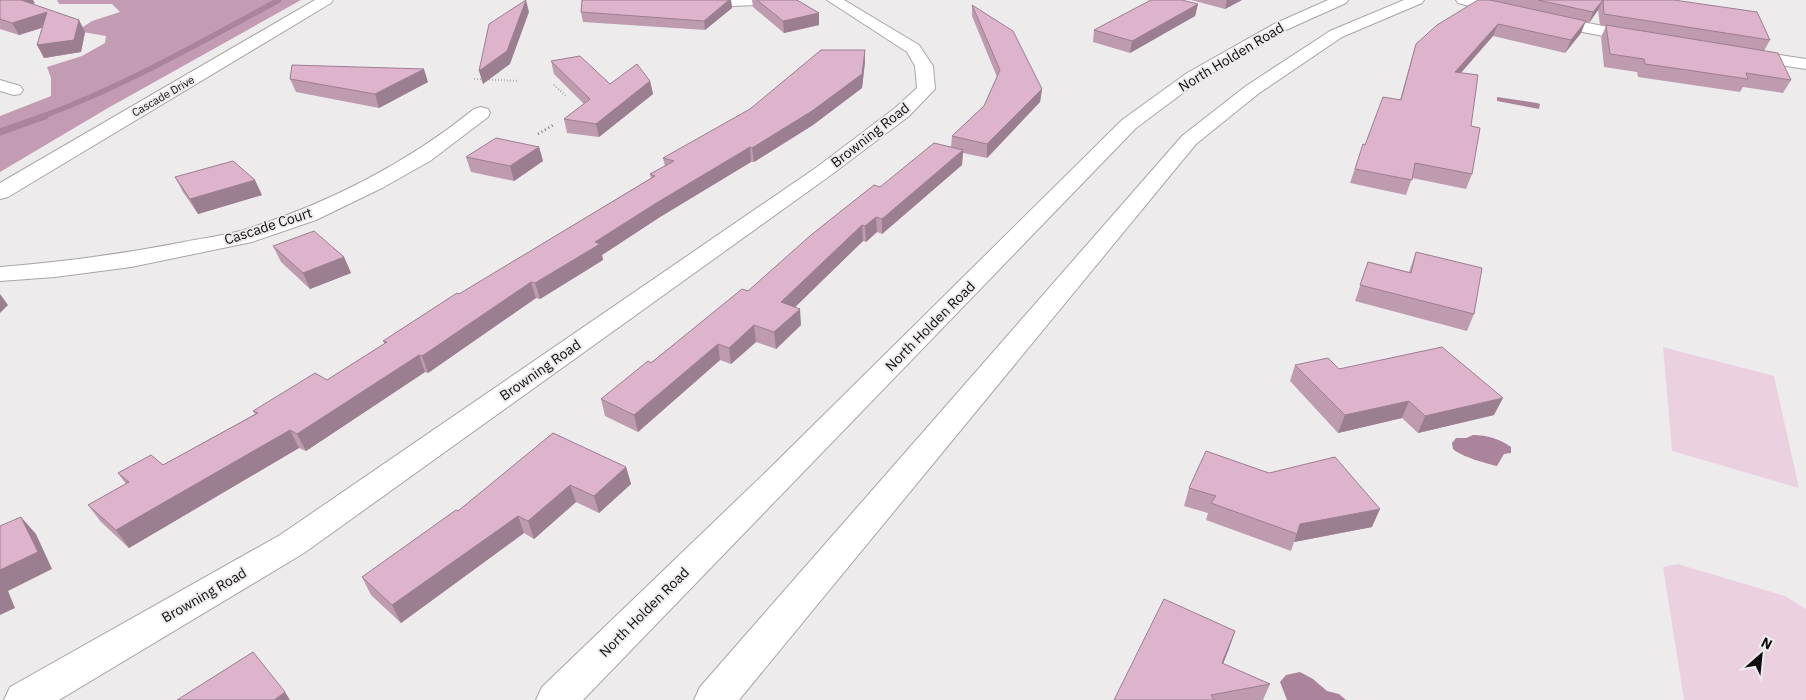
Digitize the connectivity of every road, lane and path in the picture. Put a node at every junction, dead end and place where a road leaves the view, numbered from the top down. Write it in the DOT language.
graph roads {
  1 [pos="326,0"];
  2 [pos="671,0"];
  3 [pos="788,0"];
  4 [pos="834,0"];
  5 [pos="1341,0"];
  6 [pos="1417,0"];
  7 [pos="1463,0"];
  8 [pos="1657,42"];
  9 [pos="1732,53"];
  10 [pos="1806,64"];
  11 [pos="474,79"];
  12 [pos="519,80"];
  13 [pos="554,85"];
  14 [pos="567,97"];
  15 [pos="481,113"];
  16 [pos="555,124"];
  17 [pos="538,134"];
  18 [pos="0,192"];
  19 [pos="0,274"];
  20 [pos="24,700"];
  21 [pos="556,700"];
  22 [pos="714,700"];
  1 -- 18 [label="street, Cascade Drive"];
  2 -- 3 [label="street"];
  4 -- 20 [label="street, Browning Road"];
  5 -- 21 [label="street, North Holden Road"];
  6 -- 22 [label="street"];
  7 -- 8 [label="street"];
  9 -- 10 [label="street"];
  11 -- 12 [label="path"];
  13 -- 14 [label="path"];
  15 -- 19 [label="street, Cascade Court"];
  16 -- 17 [label="path"];
}
